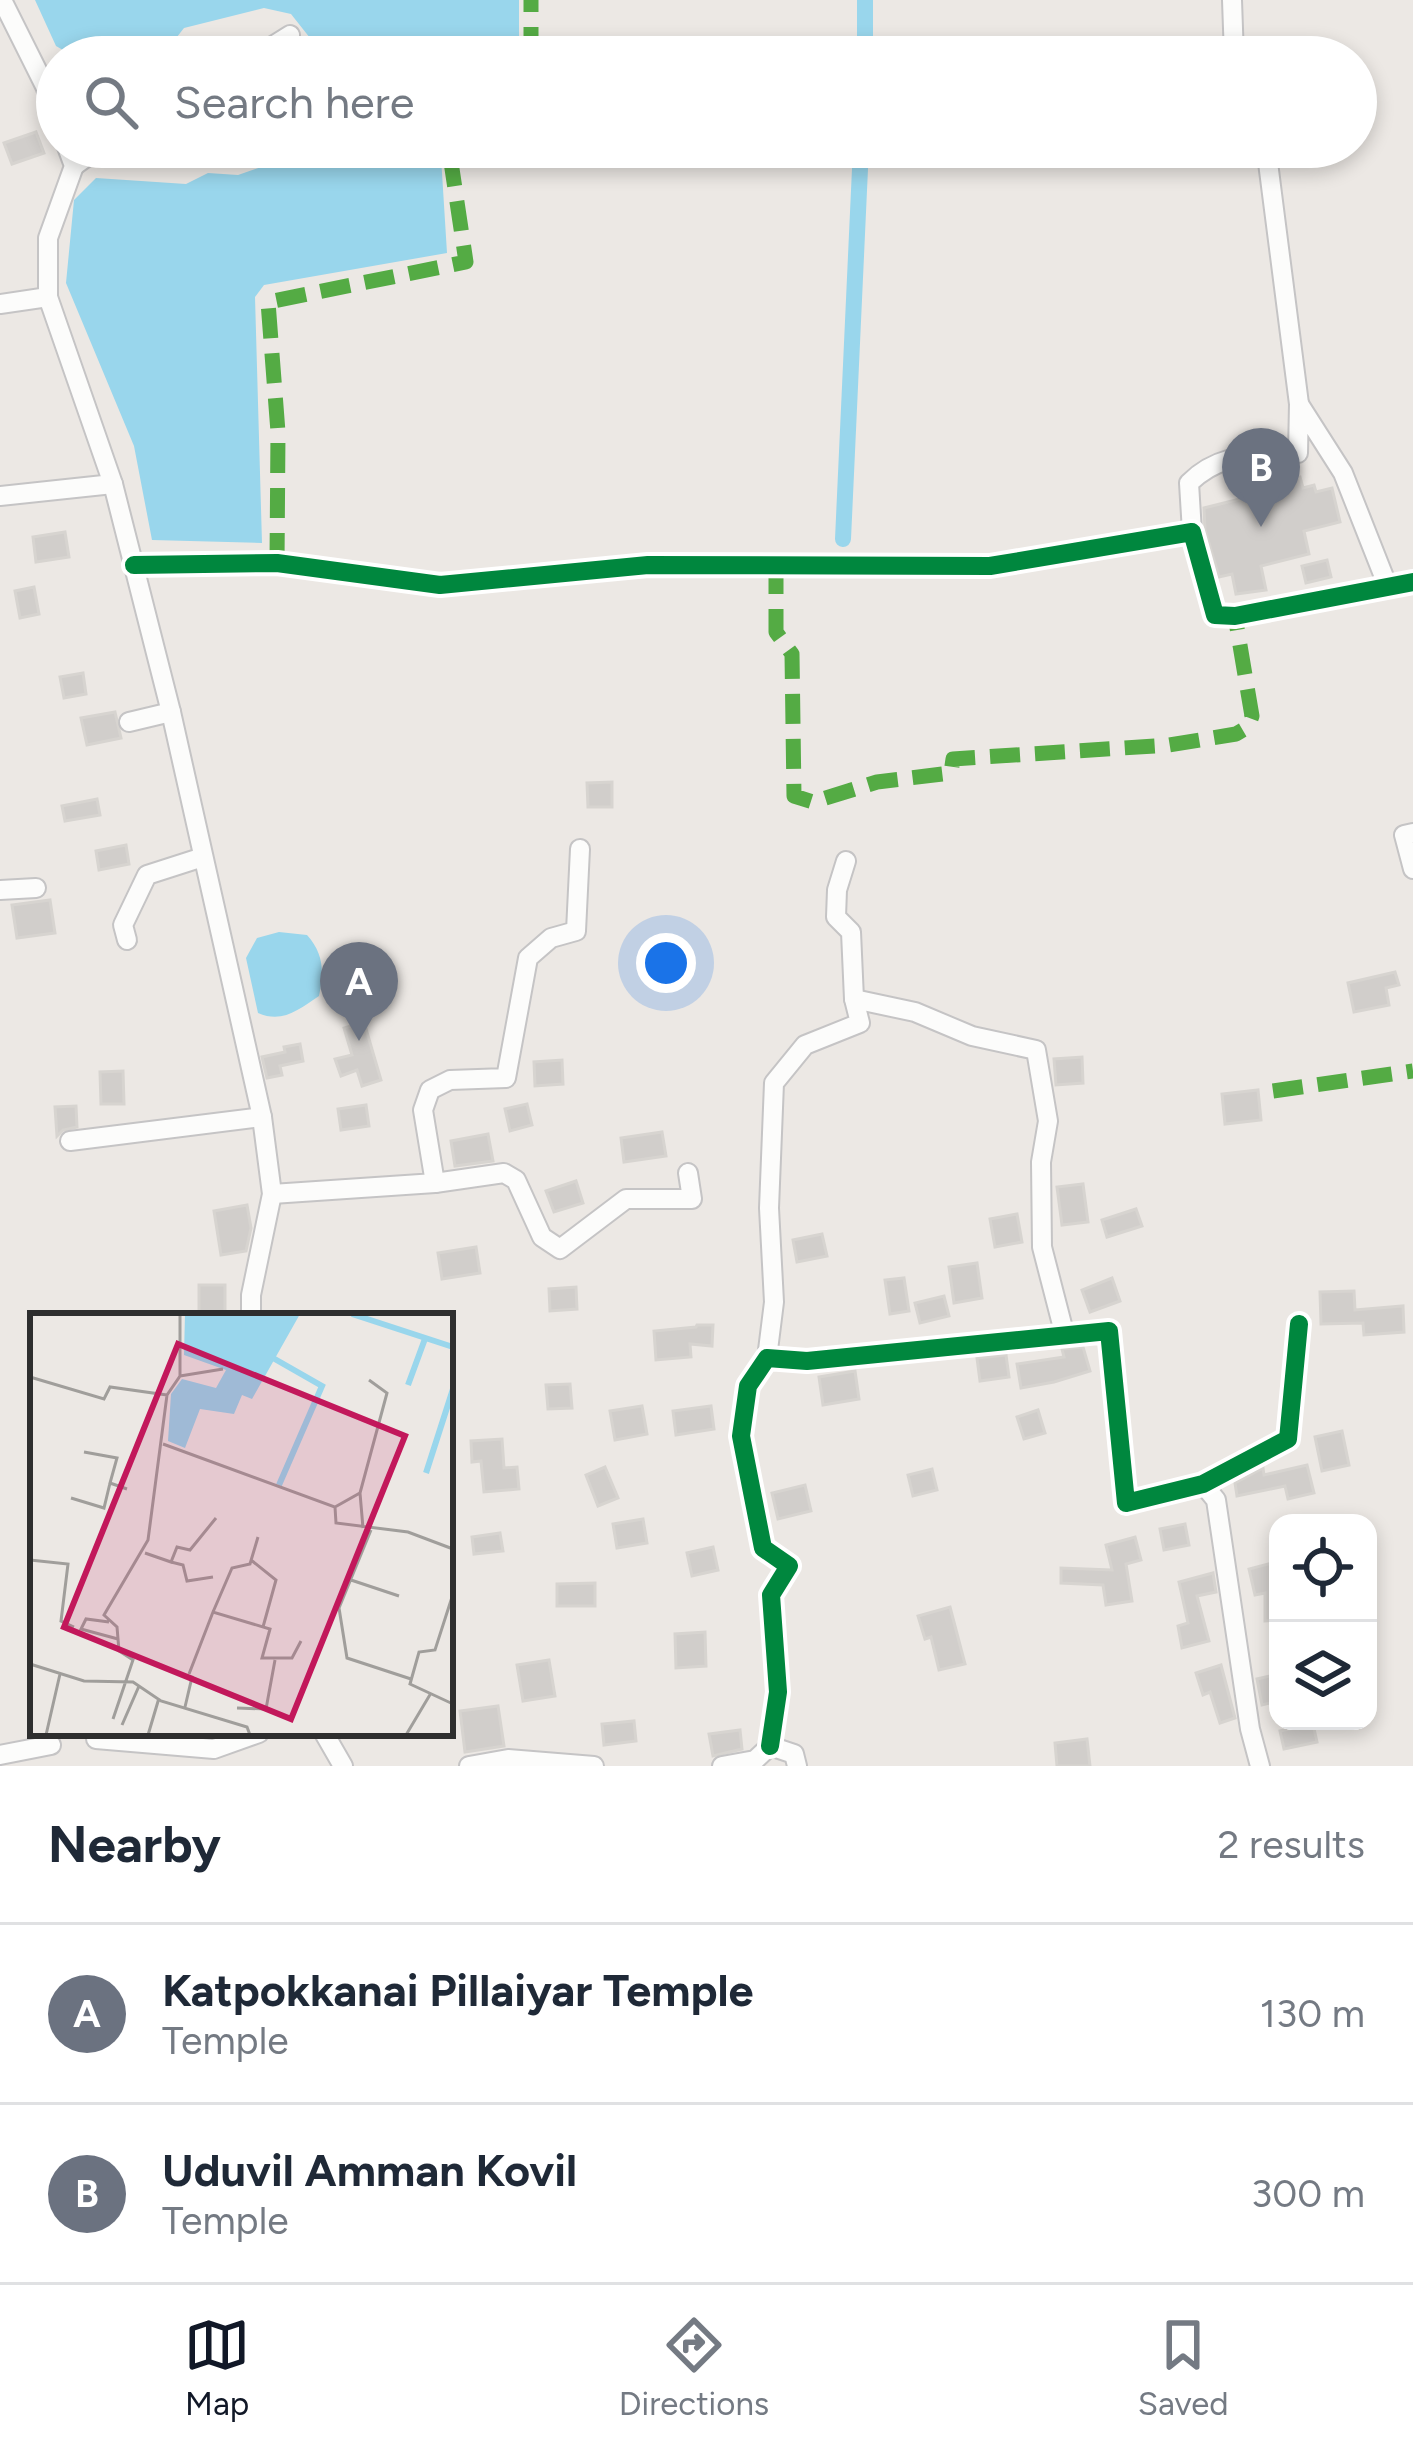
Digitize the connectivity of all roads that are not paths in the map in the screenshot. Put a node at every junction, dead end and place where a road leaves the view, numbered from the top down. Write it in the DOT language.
graph roads {
  1 [pos="2,0"];
  2 [pos="1232,0"];
  3 [pos="1233,36"];
  4 [pos="36,68"];
  5 [pos="68,168"];
  6 [pos="1269,168"];
  7 [pos="48,297"];
  8 [pos="0,304"];
  9 [pos="1299,404"];
  10 [pos="113,484"];
  11 [pos="0,496"];
  12 [pos="1192,532"];
  13 [pos="134,566"];
  14 [pos="1413,582"];
  15 [pos="1388,587"];
  16 [pos="171,712"];
  17 [pos="129,722"];
  18 [pos="1413,833"];
  19 [pos="580,849"];
  20 [pos="203,857"];
  21 [pos="846,861"];
  22 [pos="1413,869"];
  23 [pos="36,887"];
  24 [pos="0,890"];
  25 [pos="127,940"];
  26 [pos="854,999"];
  27 [pos="262,1117"];
  28 [pos="70,1141"];
  29 [pos="688,1173"];
  30 [pos="435,1184"];
  31 [pos="272,1194"];
  32 [pos="251,1313"];
  33 [pos="1300,1324"];
  34 [pos="1065,1336"];
  35 [pos="767,1358"];
  36 [pos="1203,1484"];
  37 [pos="96,1736"];
  38 [pos="251,1736"];
  39 [pos="327,1736"];
  40 [pos="51,1745"];
  41 [pos="770,1746"];
  42 [pos="0,1755"];
  43 [pos="343,1766"];
  44 [pos="470,1766"];
  45 [pos="595,1766"];
  46 [pos="722,1766"];
  47 [pos="797,1766"];
  48 [pos="1260,1766"];
  1 -- 4 [label="street"];
  2 -- 3 [label="street"];
  5 -- 7 [label="street"];
  6 -- 9 [label="street"];
  7 -- 8 [label="street"];
  7 -- 10 [label="street"];
  9 -- 12 [label="street"];
  9 -- 15 [label="street"];
  10 -- 11 [label="street"];
  10 -- 13 [label="street"];
  12 -- 13 [label="street"];
  12 -- 15 [label="street"];
  13 -- 16 [label="street"];
  14 -- 15 [label="street"];
  16 -- 17 [label="street"];
  16 -- 20 [label="street"];
  18 -- 22 [label="street"];
  19 -- 30 [label="street"];
  20 -- 25 [label="street"];
  20 -- 27 [label="street"];
  21 -- 26 [label="street"];
  23 -- 24 [label="street"];
  26 -- 34 [label="street"];
  26 -- 35 [label="street"];
  27 -- 28 [label="street"];
  27 -- 31 [label="street"];
  29 -- 30 [label="street"];
  30 -- 31 [label="street"];
  31 -- 32 [label="street"];
  33 -- 36 [label="street"];
  34 -- 35 [label="street"];
  34 -- 36 [label="street"];
  35 -- 41 [label="street"];
  36 -- 48 [label="street"];
  37 -- 38 [label="street"];
  39 -- 43 [label="street"];
  40 -- 42 [label="street"];
  41 -- 46 [label="street"];
  41 -- 47 [label="street"];
  44 -- 45 [label="street"];
}
